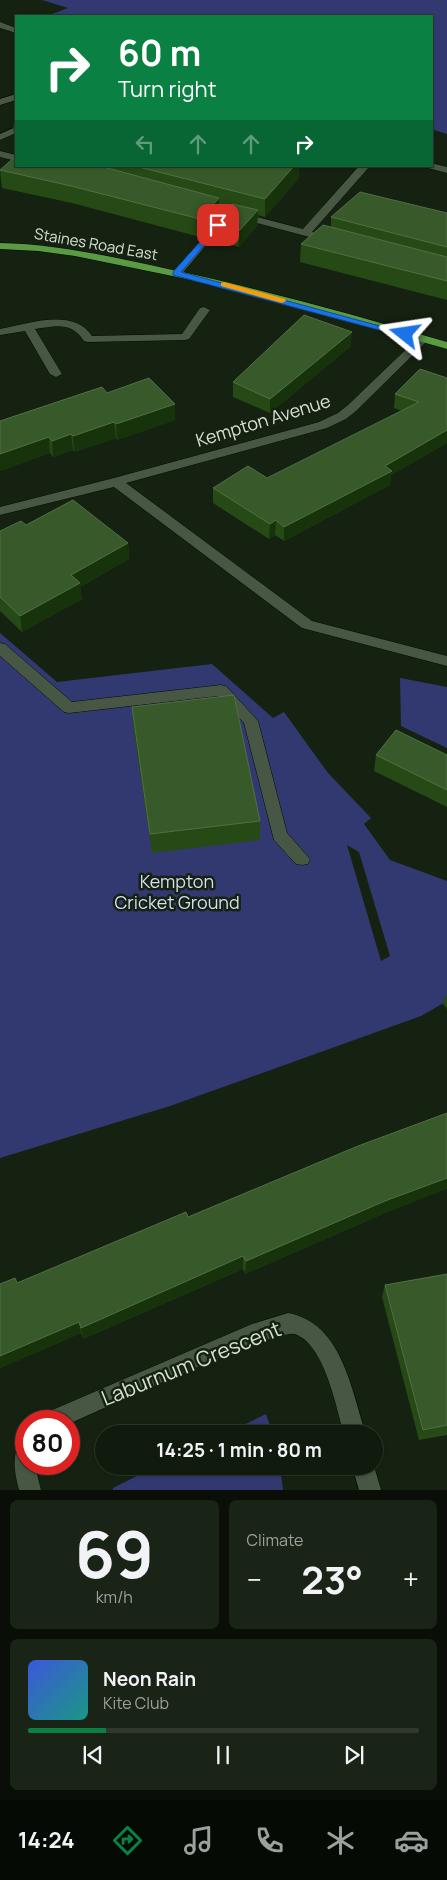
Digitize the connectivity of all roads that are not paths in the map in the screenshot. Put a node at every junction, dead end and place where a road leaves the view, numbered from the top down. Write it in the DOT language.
graph roads {
  1 [pos="0,25"];
  2 [pos="15,32"];
  3 [pos="15,97"];
  4 [pos="0,102"];
  5 [pos="15,130"];
  6 [pos="0,137"];
  7 [pos="0,154"];
  8 [pos="15,158"];
  9 [pos="433,166"];
  10 [pos="364,167"];
  11 [pos="447,170"];
  12 [pos="191,203"];
  13 [pos="229,213"];
  14 [pos="305,233"];
  15 [pos="343,243"];
  16 [pos="0,246"];
  17 [pos="176,274"];
  18 [pos="204,310"];
  19 [pos="29,328"];
  20 [pos="0,332"];
  21 [pos="423,339"];
  22 [pos="447,346"];
  23 [pos="56,374"];
  24 [pos="116,482"];
  25 [pos="0,511"];
  26 [pos="0,648"];
  27 [pos="447,660"];
  28 [pos="302,860"];
  29 [pos="76,1410"];
  30 [pos="352,1425"];
  31 [pos="26,1475"];
  32 [pos="366,1475"];
  33 [pos="30,1490"];
  34 [pos="370,1490"];
  1 -- 2 [label="street"];
  3 -- 4 [label="street"];
  5 -- 6 [label="street"];
  7 -- 8 [label="street"];
  9 -- 11 [label="street"];
  10 -- 14 [label="street"];
  12 -- 13 [label="street"];
  13 -- 14 [label="street"];
  13 -- 17 [label="street"];
  14 -- 15 [label="street"];
  16 -- 17 [label="highway, Staines Road East"];
  17 -- 21 [label="highway, Staines Road East"];
  18 -- 19 [label="street"];
  19 -- 20 [label="street"];
  19 -- 23 [label="street"];
  21 -- 22 [label="highway, Staines Road East"];
  21 -- 24 [label="street, Kempton Avenue"];
  24 -- 25 [label="street, Kempton Avenue"];
  24 -- 27 [label="street"];
  26 -- 28 [label="street"];
  29 -- 30 [label="street, Laburnum Crescent"];
  31 -- 33 [label="street"];
  32 -- 34 [label="street"];
}
